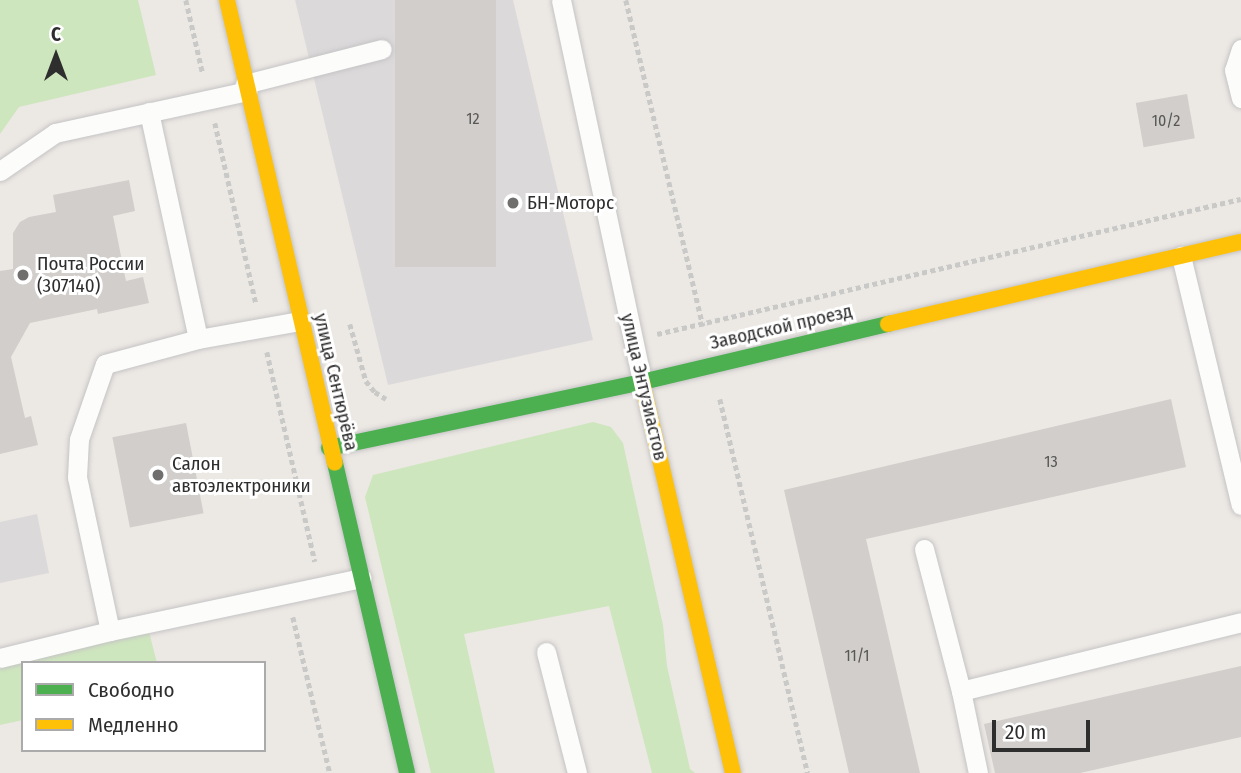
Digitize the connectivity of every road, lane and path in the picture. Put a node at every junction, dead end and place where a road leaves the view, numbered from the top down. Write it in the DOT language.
graph roads {
  1 [pos="186,0"];
  2 [pos="227,0"];
  3 [pos="561,0"];
  4 [pos="1241,49"];
  5 [pos="382,50"];
  6 [pos="246,88"];
  7 [pos="1241,98"];
  8 [pos="209,99"];
  9 [pos="149,112"];
  10 [pos="0,171"];
  11 [pos="1241,199"];
  12 [pos="1241,242"];
  13 [pos="1181,256"];
  14 [pos="300,321"];
  15 [pos="350,324"];
  16 [pos="262,327"];
  17 [pos="198,339"];
  18 [pos="633,339"];
  19 [pos="642,382"];
  20 [pos="389,400"];
  21 [pos="329,448"];
  22 [pos="1241,505"];
  23 [pos="924,549"];
  24 [pos="361,578"];
  25 [pos="321,587"];
  26 [pos="288,594"];
  27 [pos="1241,622"];
  28 [pos="110,632"];
  29 [pos="546,652"];
  30 [pos="0,658"];
  31 [pos="961,691"];
  32 [pos="330,773"];
  33 [pos="407,773"];
  34 [pos="577,773"];
  35 [pos="733,773"];
  36 [pos="978,773"];
  1 -- 8 [label="path"];
  2 -- 6 [label="main road, улица Сентюрёва"];
  3 -- 18 [label="lane, улица Энтузиастов"];
  4 -- 7 [label="lane"];
  5 -- 6 [label="lane"];
  6 -- 8 [label="lane"];
  6 -- 14 [label="main road, улица Сентюрёва"];
  8 -- 9 [label="lane"];
  8 -- 16 [label="path"];
  9 -- 10 [label="lane"];
  9 -- 17 [label="lane"];
  11 -- 18 [label="path"];
  12 -- 13 [label="main road, Заводской проезд"];
  13 -- 19 [label="main road, Заводской проезд"];
  13 -- 22 [label="lane"];
  14 -- 16 [label="lane"];
  14 -- 21 [label="main road, улица Сентюрёва"];
  15 -- 20 [label="path"];
  16 -- 17 [label="lane"];
  16 -- 25 [label="path"];
  17 -- 28 [label="lane"];
  18 -- 19 [label="lane, улица Энтузиастов"];
  19 -- 21 [label="main road, Заводской проезд"];
  19 -- 35 [label="main road, улица Энтузиастов"];
  21 -- 24 [label="main road, улица Сентюрёва"];
  23 -- 31 [label="lane"];
  24 -- 25 [label="lane"];
  24 -- 33 [label="main road, улица Сентюрёва"];
  25 -- 26 [label="lane"];
  26 -- 28 [label="lane"];
  26 -- 32 [label="path"];
  27 -- 31 [label="lane"];
  28 -- 30 [label="lane"];
  29 -- 34 [label="lane"];
  31 -- 36 [label="lane"];
}
